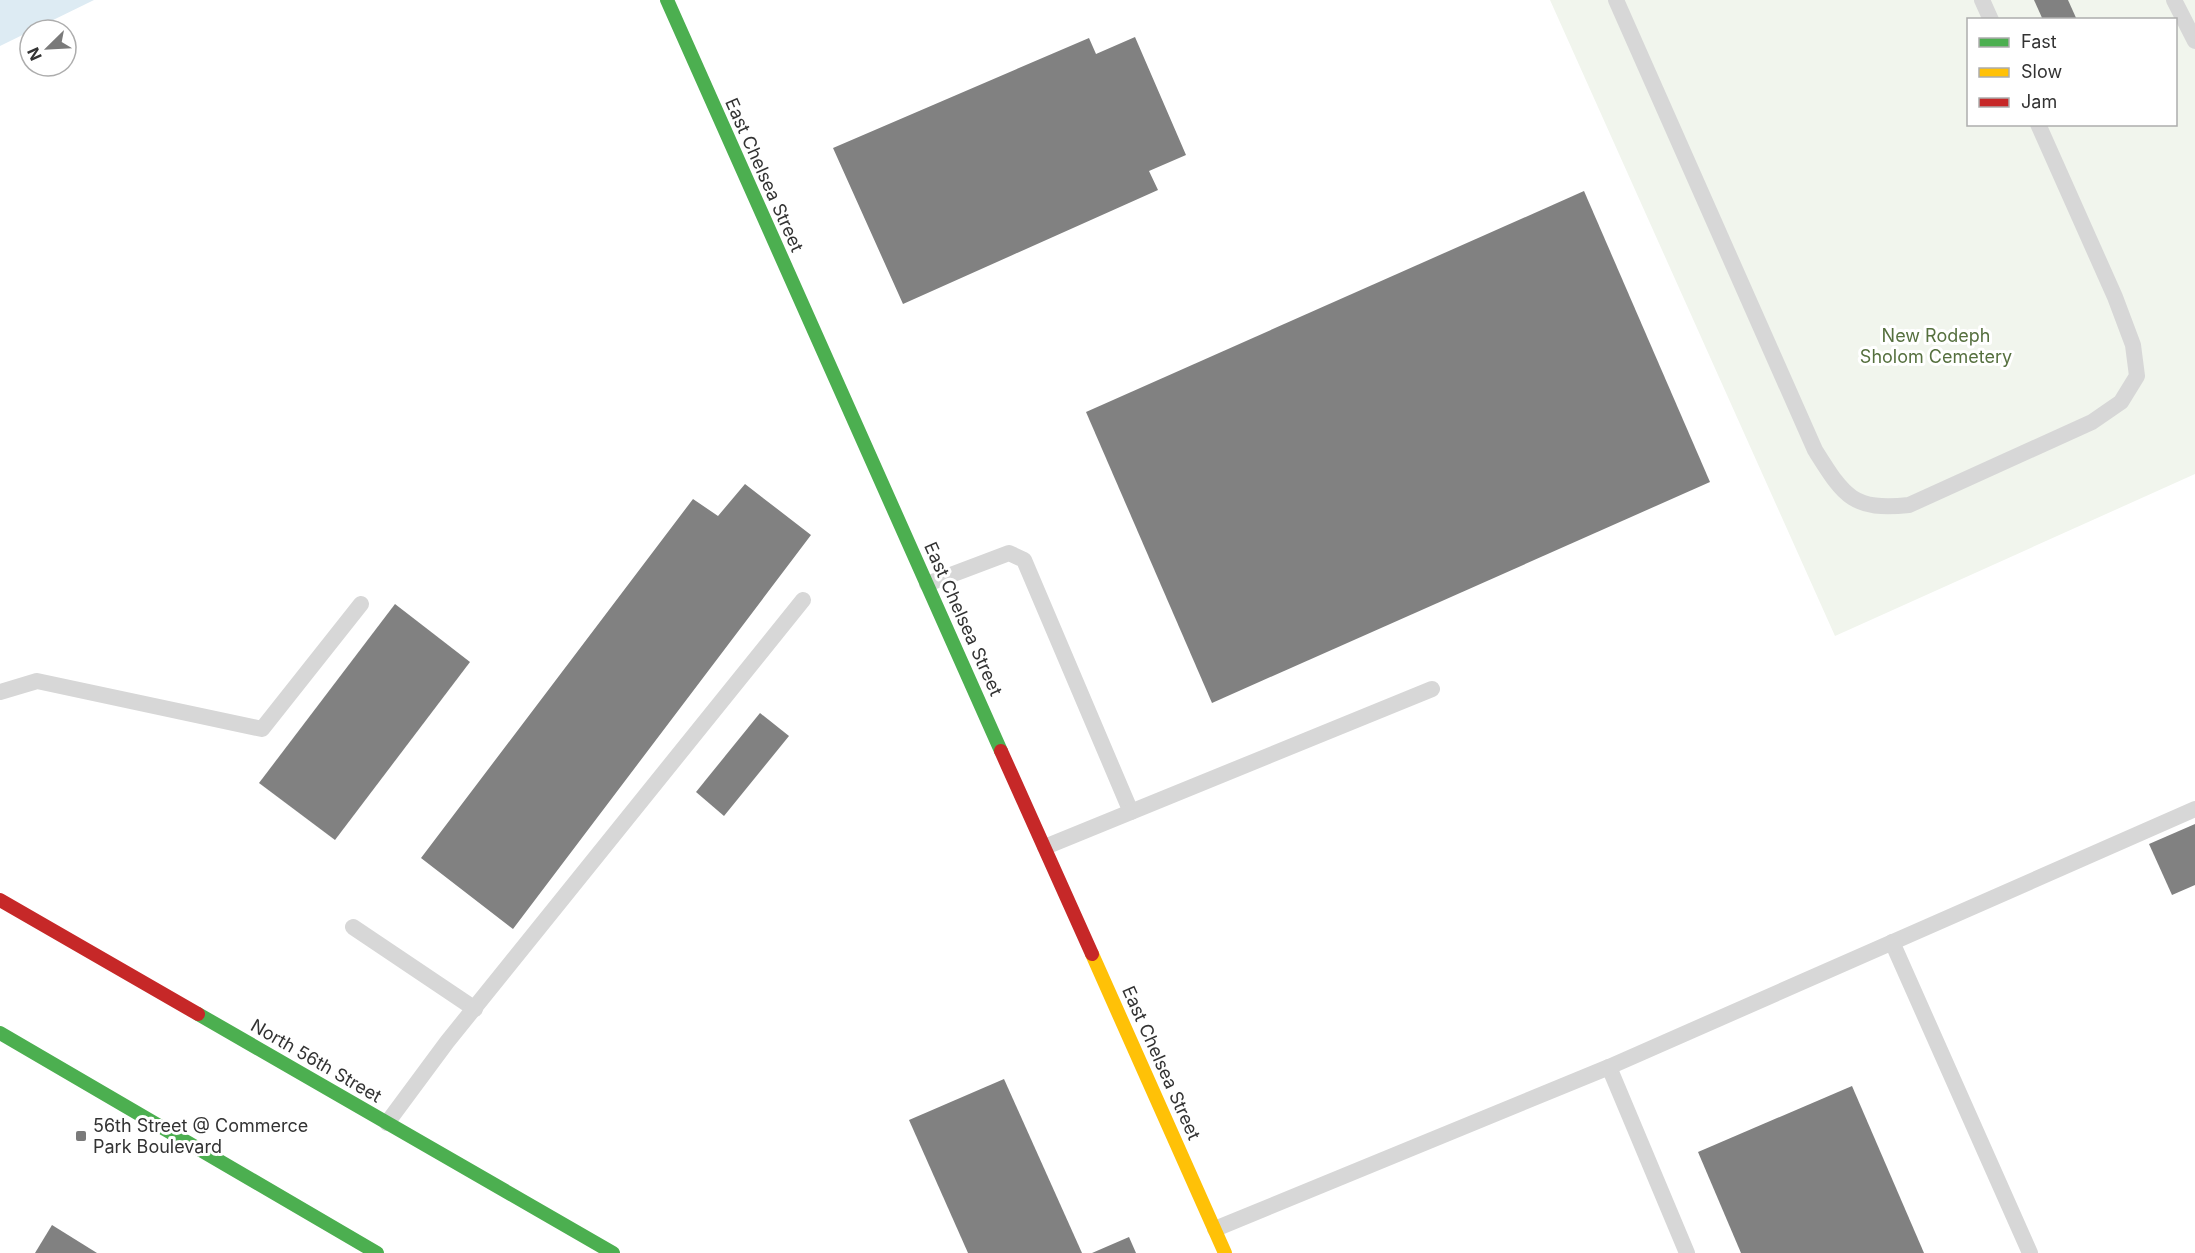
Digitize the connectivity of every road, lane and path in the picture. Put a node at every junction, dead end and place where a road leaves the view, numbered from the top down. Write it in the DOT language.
graph roads {
  1 [pos="667,0"];
  2 [pos="1616,0"];
  3 [pos="1982,0"];
  4 [pos="2174,0"];
  5 [pos="1990,18"];
  6 [pos="2195,41"];
  7 [pos="2039,126"];
  8 [pos="927,584"];
  9 [pos="803,600"];
  10 [pos="361,604"];
  11 [pos="1432,689"];
  12 [pos="0,692"];
  13 [pos="2195,809"];
  14 [pos="1131,812"];
  15 [pos="1045,847"];
  16 [pos="0,900"];
  17 [pos="354,927"];
  18 [pos="1892,942"];
  19 [pos="475,1009"];
  20 [pos="0,1033"];
  21 [pos="1609,1067"];
  22 [pos="387,1123"];
  23 [pos="1215,1229"];
  24 [pos="378,1253"];
  25 [pos="613,1253"];
  26 [pos="1225,1253"];
  27 [pos="1688,1253"];
  28 [pos="2030,1253"];
  1 -- 8 [label="street, East Chelsea Street"];
  2 -- 7 [label="lane"];
  3 -- 5 [label="lane"];
  4 -- 6 [label="lane"];
  8 -- 14 [label="lane"];
  8 -- 15 [label="street, East Chelsea Street"];
  9 -- 19 [label="lane"];
  10 -- 12 [label="lane"];
  11 -- 14 [label="lane"];
  13 -- 18 [label="lane"];
  14 -- 15 [label="lane"];
  15 -- 23 [label="street, East Chelsea Street"];
  16 -- 22 [label="street, North 56th Street"];
  17 -- 19 [label="lane"];
  18 -- 21 [label="lane"];
  18 -- 28 [label="lane"];
  19 -- 22 [label="lane"];
  20 -- 24 [label="street"];
  21 -- 23 [label="lane"];
  21 -- 27 [label="lane"];
  22 -- 25 [label="street, North 56th Street"];
  23 -- 26 [label="street, East Chelsea Street"];
}
